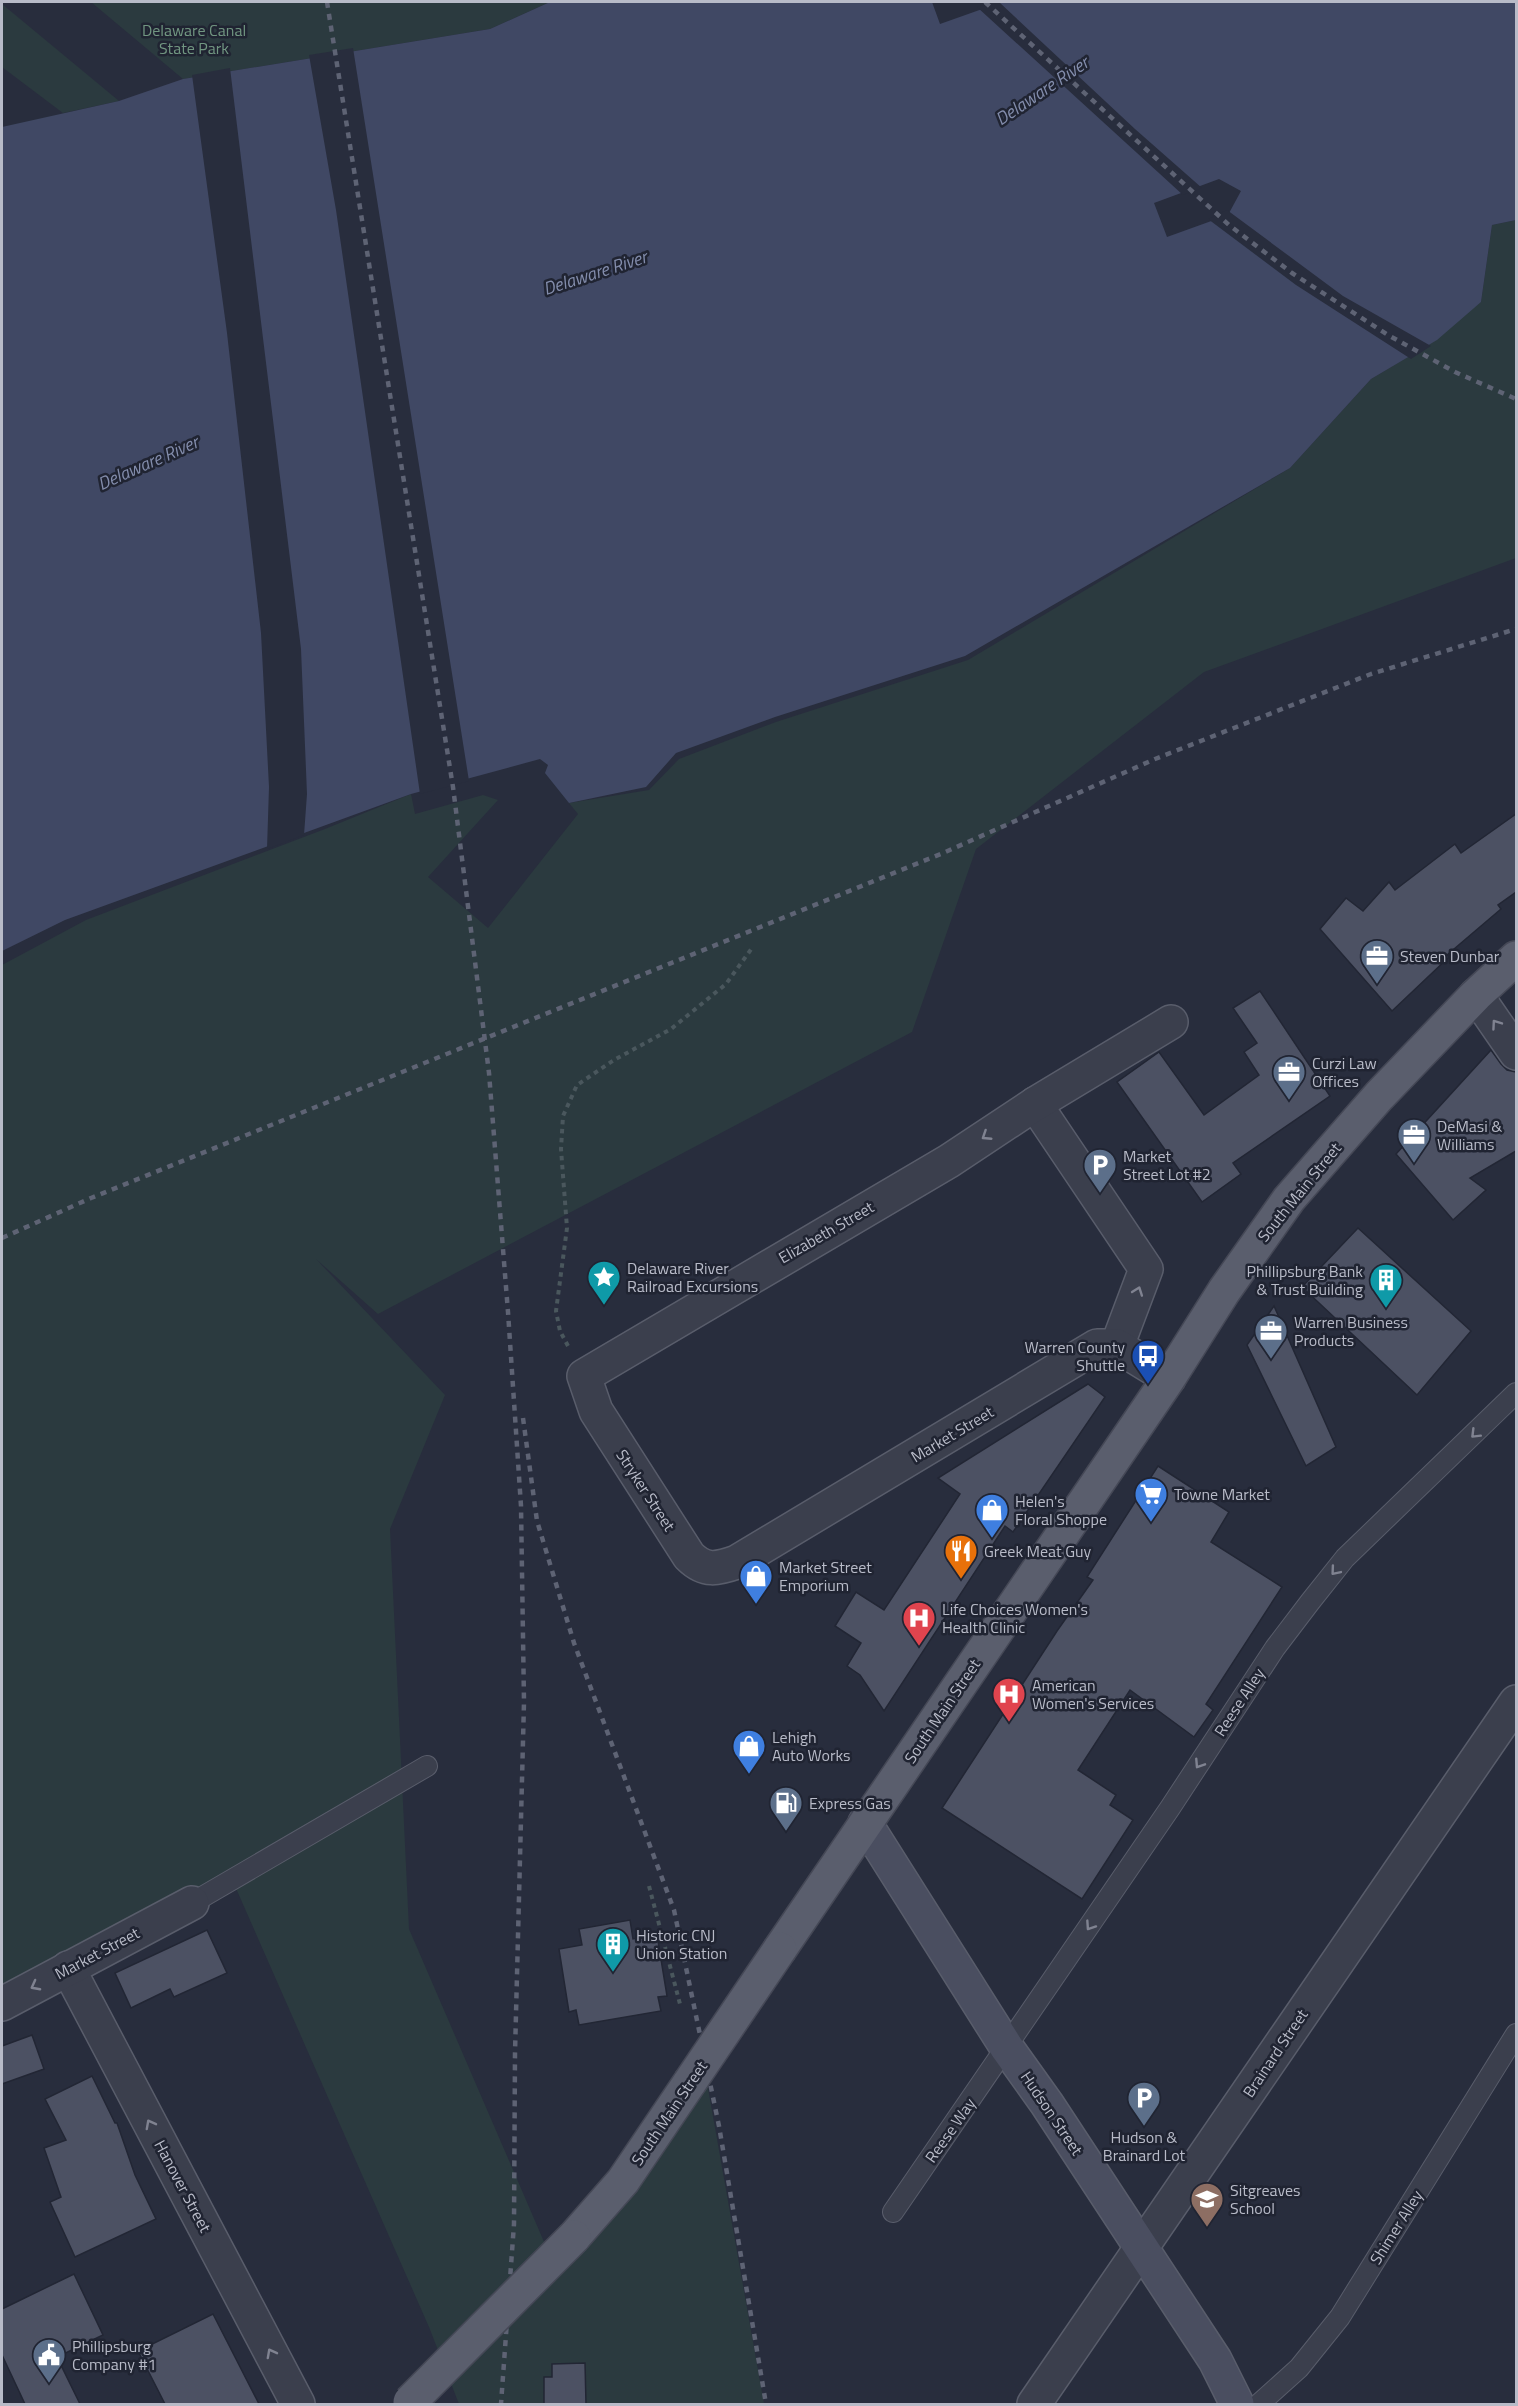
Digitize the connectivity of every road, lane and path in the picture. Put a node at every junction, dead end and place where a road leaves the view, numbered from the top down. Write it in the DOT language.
graph roads {
  1 [pos="752,948"];
  2 [pos="1516,958"];
  3 [pos="1476,995"];
  4 [pos="1171,1022"];
  5 [pos="1516,1053"];
  6 [pos="1035,1104"];
  7 [pos="1117,1346"];
  8 [pos="584,1376"];
  9 [pos="1168,1378"];
  10 [pos="1515,1398"];
  11 [pos="737,1562"];
  12 [pos="1516,1702"];
  13 [pos="427,1766"];
  14 [pos="865,1823"];
  15 [pos="649,1886"];
  16 [pos="192,1903"];
  17 [pos="68,1968"];
  18 [pos="2,2004"];
  19 [pos="680,2004"];
  20 [pos="1516,2034"];
  21 [pos="1007,2048"];
  22 [pos="893,2212"];
  23 [pos="1142,2248"];
  24 [pos="409,2403"];
  25 [pos="298,2404"];
  26 [pos="1034,2404"];
  27 [pos="1237,2404"];
  28 [pos="1258,2404"];
  1 -- 8 [label="path"];
  2 -- 3 [label="main road, South Main Street"];
  5 -- 3 [label="street, one-way"];
  3 -- 9 [label="main road, South Main Street"];
  4 -- 6 [label="street, Elizabeth Street"];
  7 -- 6 [label="street, one-way"];
  6 -- 8 [label="street, Elizabeth Street, one-way"];
  7 -- 9 [label="street"];
  7 -- 11 [label="street, Market Street"];
  8 -- 11 [label="street, Stryker Street"];
  9 -- 14 [label="main road, South Main Street"];
  10 -- 21 [label="lane, Reese Alley, one-way"];
  12 -- 23 [label="street, Brainard Street"];
  13 -- 16 [label="lane"];
  14 -- 21 [label="street, Hudson Street"];
  14 -- 24 [label="main road, South Main Street, bridge"];
  15 -- 19 [label="path"];
  16 -- 17 [label="street, Market Street"];
  17 -- 18 [label="street, Market Street, one-way"];
  25 -- 17 [label="street, Hanover Street, one-way"];
  20 -- 28 [label="lane, Shimer Alley"];
  21 -- 22 [label="lane, Reese Way"];
  21 -- 23 [label="street, Hudson Street"];
  23 -- 26 [label="street, Brainard Street"];
  23 -- 27 [label="street, Hudson Street"];
}
